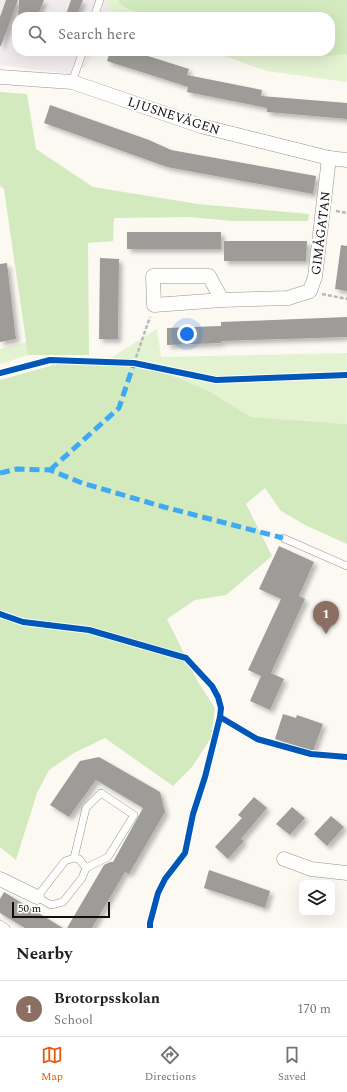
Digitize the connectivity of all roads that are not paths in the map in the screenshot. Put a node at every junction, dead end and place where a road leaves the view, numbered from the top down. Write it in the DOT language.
graph roads {
  1 [pos="100,0"];
  2 [pos="96,12"];
  3 [pos="81,56"];
  4 [pos="0,77"];
  5 [pos="72,82"];
  6 [pos="329,158"];
  7 [pos="347,160"];
  8 [pos="222,300"];
  9 [pos="283,538"];
  10 [pos="347,566"];
  11 [pos="74,858"];
  12 [pos="284,859"];
  13 [pos="86,868"];
  14 [pos="347,873"];
  15 [pos="0,879"];
  16 [pos="37,897"];
  17 [pos="0,924"];
  18 [pos="6,928"];
  1 -- 2 [label="lane"];
  3 -- 5 [label="lane"];
  4 -- 5 [label="street, LJUSNEVÄGEN"];
  5 -- 6 [label="street, LJUSNEVÄGEN"];
  6 -- 7 [label="street, LJUSNEVÄGEN"];
  6 -- 8 [label="street, GIMÅGATAN"];
  8 -- 8 [label="street, GIMÅGATAN"];
  9 -- 10 [label="lane"];
  11 -- 13 [label="lane"];
  11 -- 13 [label="lane"];
  11 -- 16 [label="lane"];
  12 -- 14 [label="street"];
  13 -- 16 [label="lane"];
  15 -- 16 [label="street"];
  17 -- 18 [label="lane"];
}
